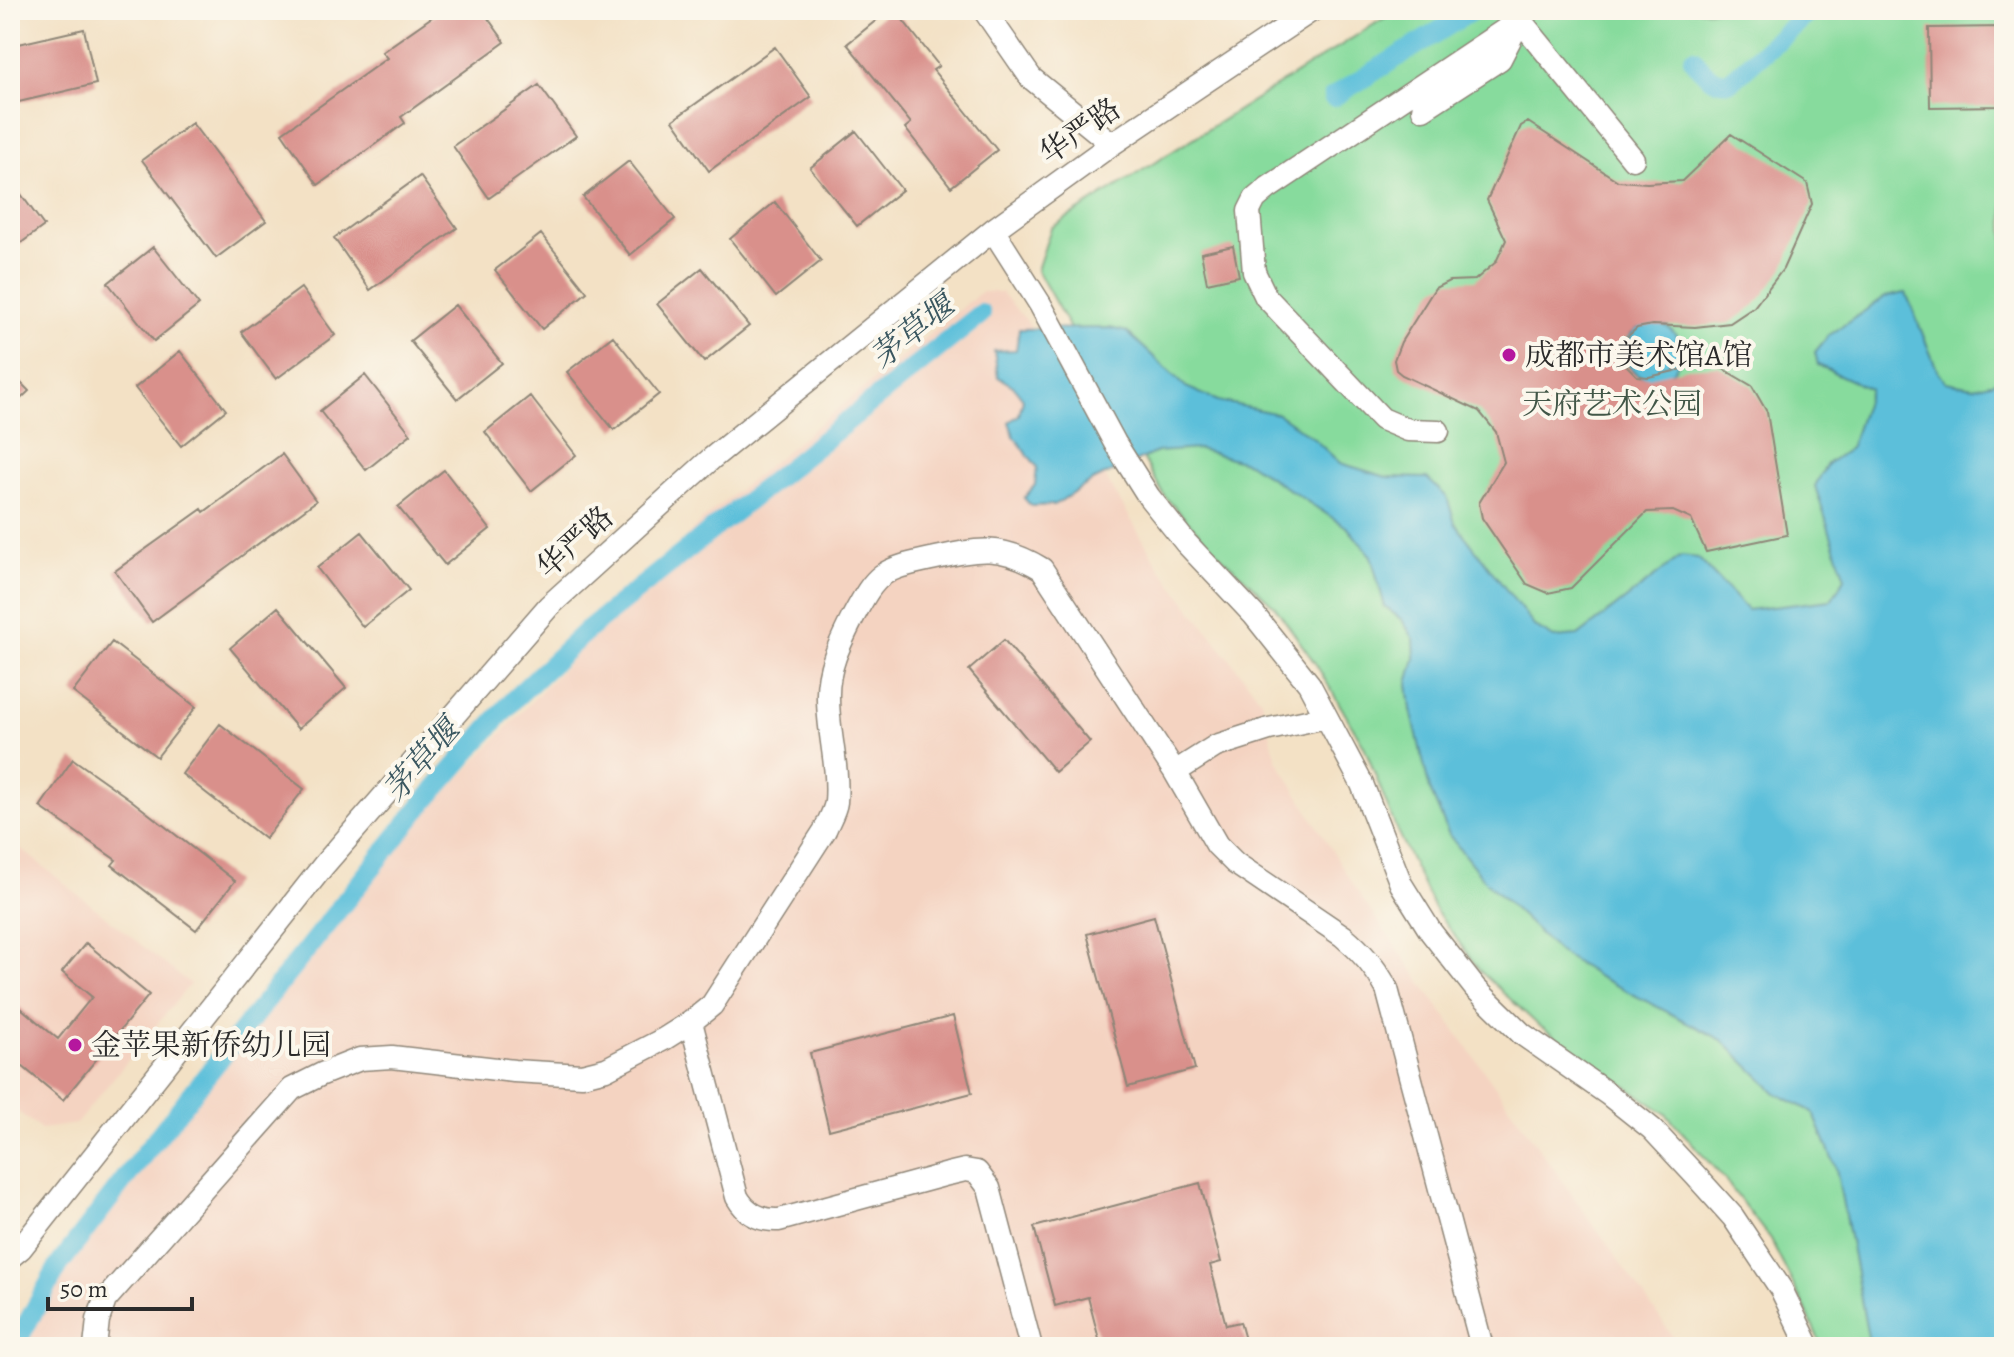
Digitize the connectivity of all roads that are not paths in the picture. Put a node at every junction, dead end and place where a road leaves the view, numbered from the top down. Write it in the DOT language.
graph roads {
  1 [pos="984,10"];
  2 [pos="1312,10"];
  3 [pos="1517,15"];
  4 [pos="1423,109"];
  5 [pos="1112,144"];
  6 [pos="1633,159"];
  7 [pos="993,230"];
  8 [pos="1438,431"];
  9 [pos="1326,717"];
  10 [pos="1175,772"];
  11 [pos="691,1022"];
  12 [pos="10,1257"];
  13 [pos="95,1347"];
  14 [pos="1031,1347"];
  15 [pos="1482,1347"];
  16 [pos="1809,1347"];
  1 -- 5 [label="street"];
  2 -- 5 [label="street, 华严路"];
  3 -- 4 [label="street"];
  3 -- 6 [label="street"];
  3 -- 8 [label="street"];
  5 -- 7 [label="street, 华严路"];
  7 -- 9 [label="street"];
  7 -- 12 [label="street, 华严路"];
  9 -- 10 [label="street"];
  9 -- 16 [label="street"];
  10 -- 11 [label="street"];
  10 -- 15 [label="street"];
  11 -- 13 [label="street"];
  11 -- 14 [label="street"];
}
